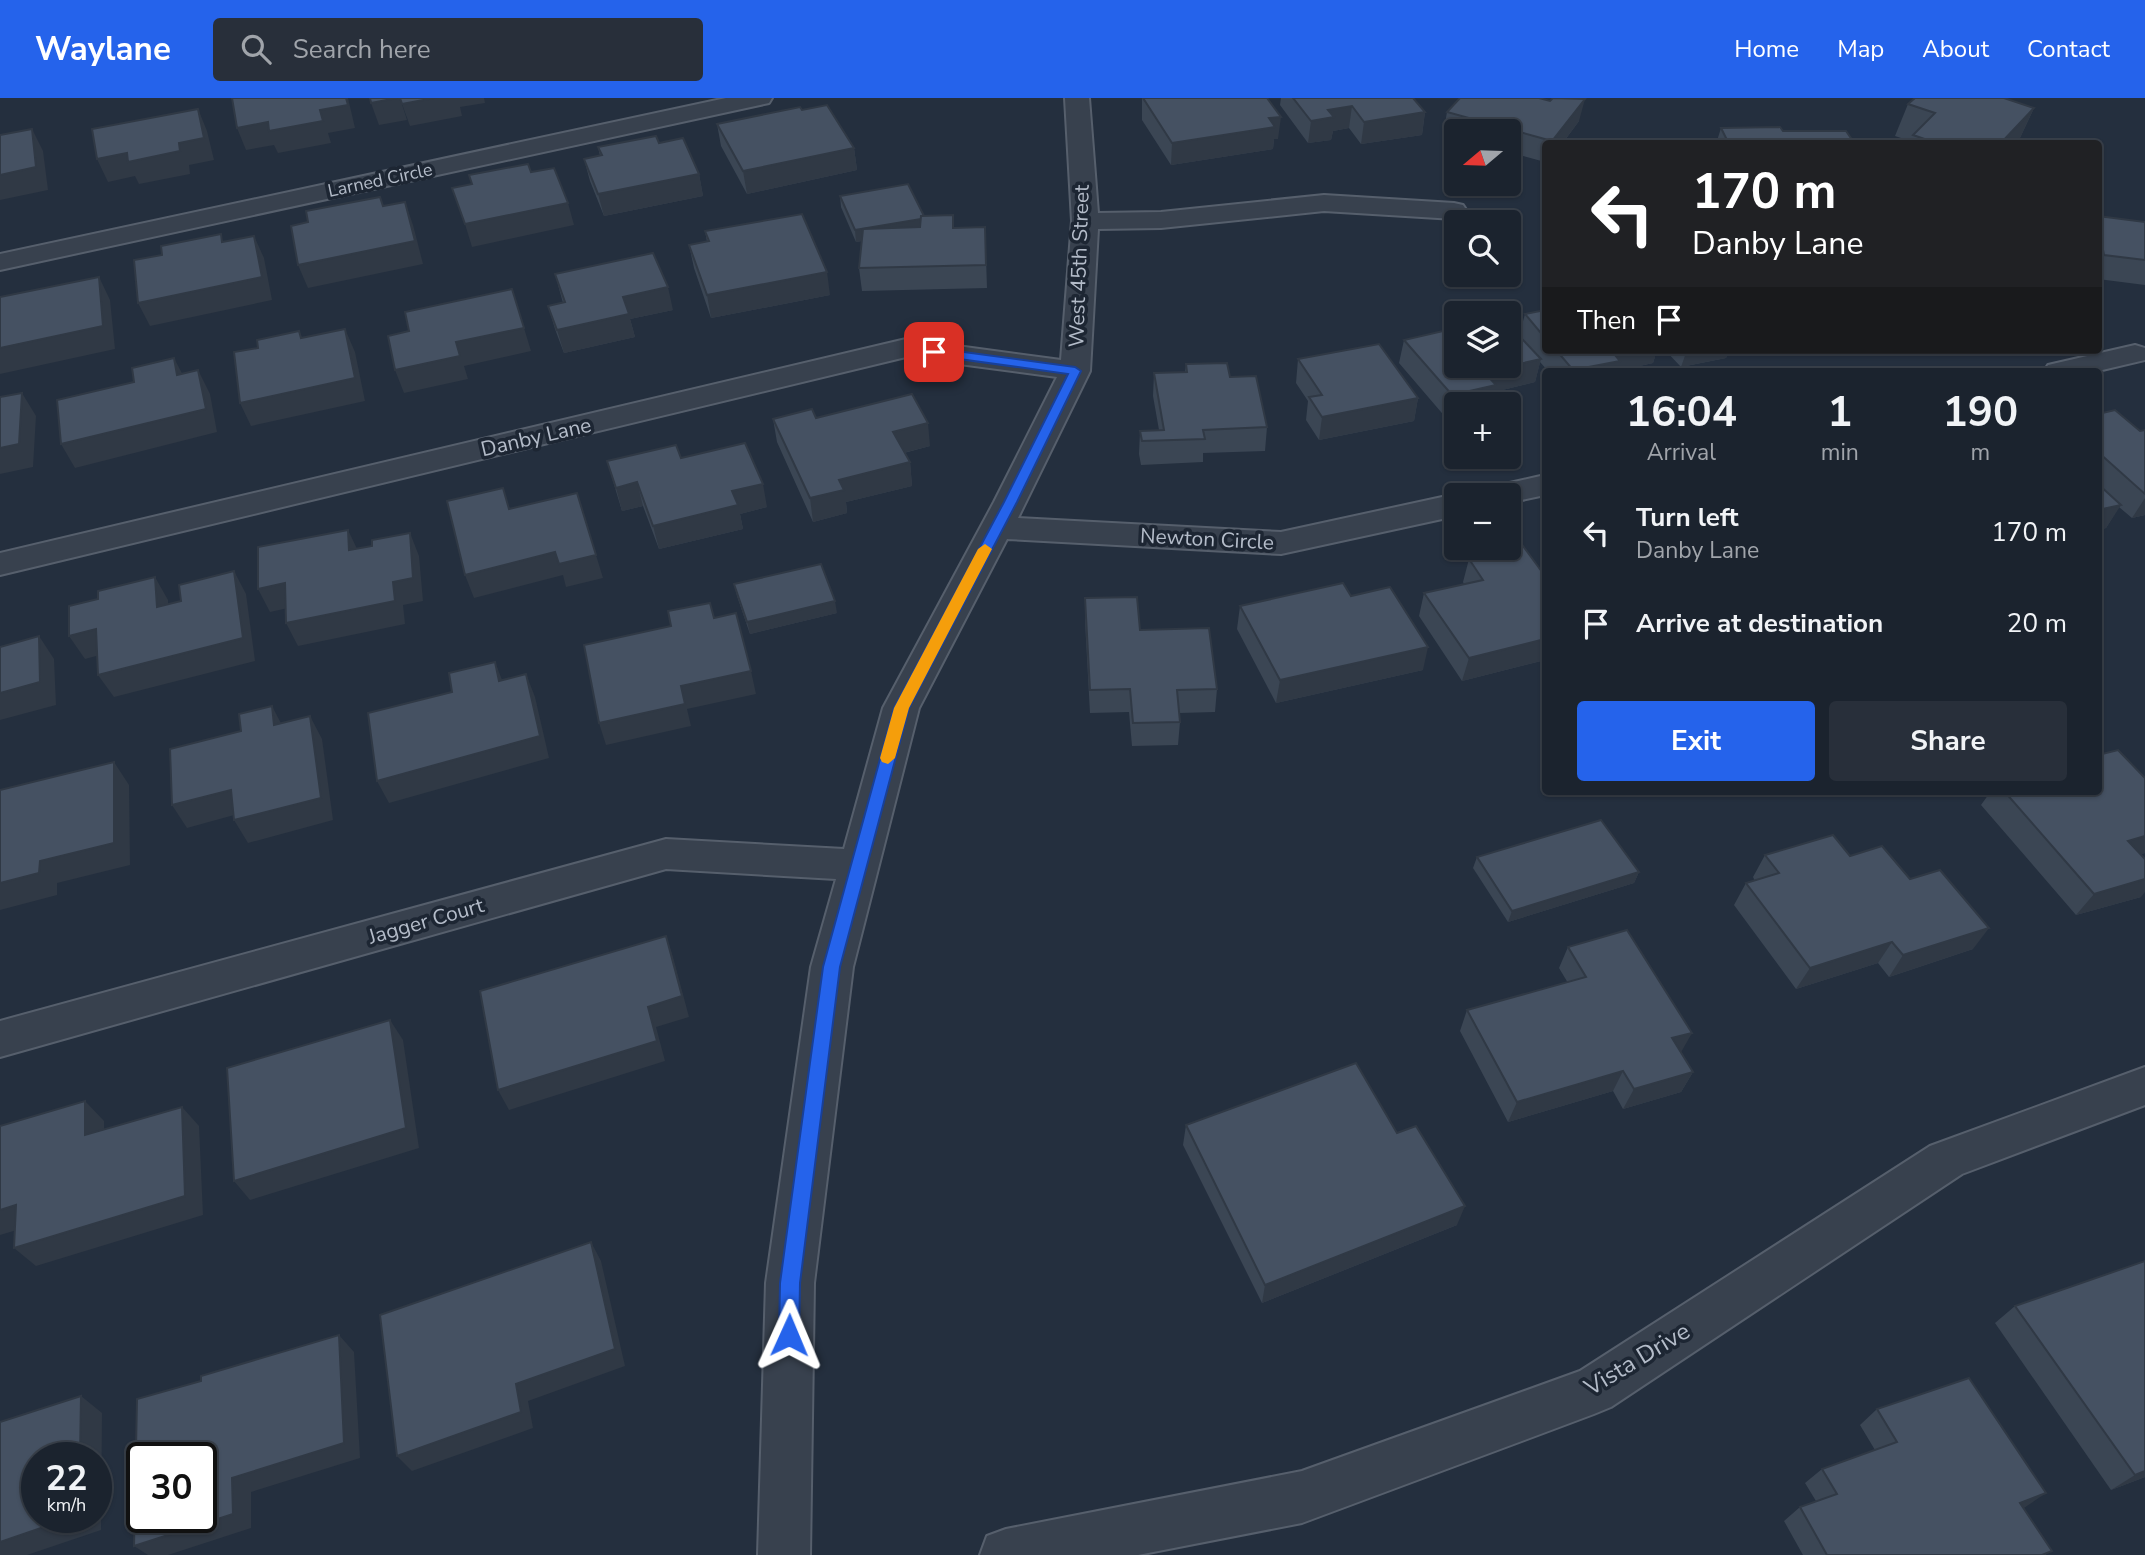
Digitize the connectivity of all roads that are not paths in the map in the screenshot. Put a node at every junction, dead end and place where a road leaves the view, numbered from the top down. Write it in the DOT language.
graph roads {
  1 [pos="760,98"];
  2 [pos="1077,98"];
  3 [pos="1444,210"];
  4 [pos="1085,221"];
  5 [pos="0,262"];
  6 [pos="2135,354"];
  7 [pos="2072,368"];
  8 [pos="1075,371"];
  9 [pos="1542,486"];
  10 [pos="1521,490"];
  11 [pos="1444,508"];
  12 [pos="996,528"];
  13 [pos="0,564"];
  14 [pos="859,864"];
  15 [pos="0,1040"];
  16 [pos="2145,1086"];
  17 [pos="784,1555"];
  18 [pos="1006,1555"];
  1 -- 5 [label="street, Larned Circle"];
  2 -- 4 [label="street, West 45th Street"];
  3 -- 4 [label="street"];
  4 -- 8 [label="street, West 45th Street"];
  6 -- 7 [label="street"];
  8 -- 12 [label="street, West 45th Street"];
  8 -- 13 [label="street, Danby Lane"];
  9 -- 10 [label="street"];
  11 -- 12 [label="street, Newton Circle"];
  12 -- 14 [label="street, West 45th Street"];
  14 -- 15 [label="street, Jagger Court"];
  14 -- 17 [label="street, West 45th Street"];
  16 -- 18 [label="street, Vista Drive"];
}
